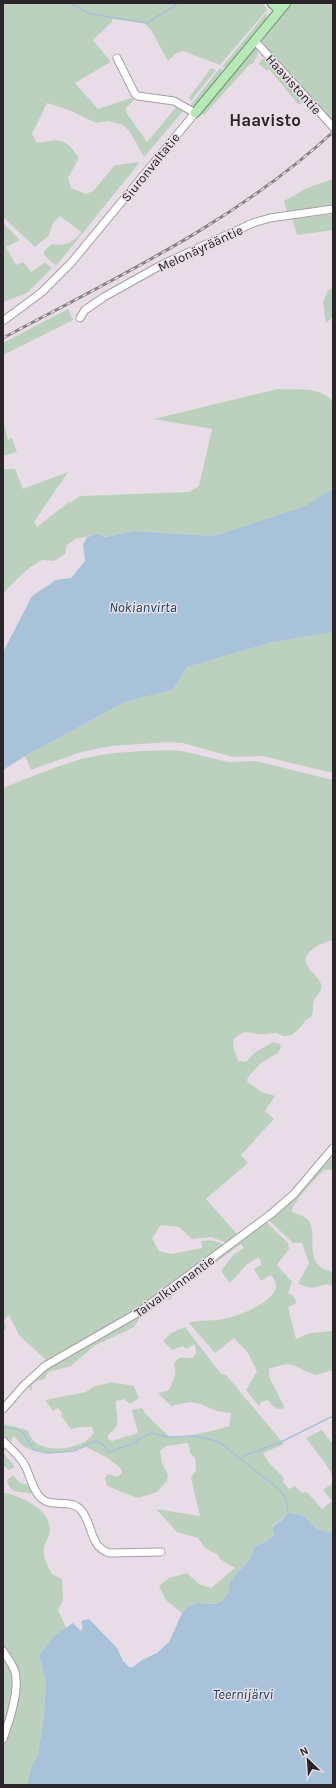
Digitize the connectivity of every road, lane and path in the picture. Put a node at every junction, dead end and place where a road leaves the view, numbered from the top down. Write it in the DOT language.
graph roads {
  1 [pos="272,3"];
  2 [pos="283,7"];
  3 [pos="255,41"];
  4 [pos="116,58"];
  5 [pos="195,113"];
  6 [pos="331,125"];
  7 [pos="333,209"];
  8 [pos="80,318"];
  9 [pos="3,321"];
  10 [pos="333,1148"];
  11 [pos="3,1409"];
  12 [pos="3,1441"];
  13 [pos="161,1552"];
  14 [pos="3,1650"];
  15 [pos="3,1739"];
  1 -- 2 [label="main road"];
  2 -- 3 [label="main road, Siuronvaltatie"];
  3 -- 5 [label="main road, Siuronvaltatie"];
  3 -- 6 [label="street, Haavistontie"];
  4 -- 5 [label="street"];
  5 -- 9 [label="street, Siuronvaltatie"];
  7 -- 8 [label="street, Melonäyrääntie"];
  10 -- 11 [label="street, Taivalkunnantie"];
  12 -- 13 [label="street"];
  14 -- 15 [label="street"];
}
